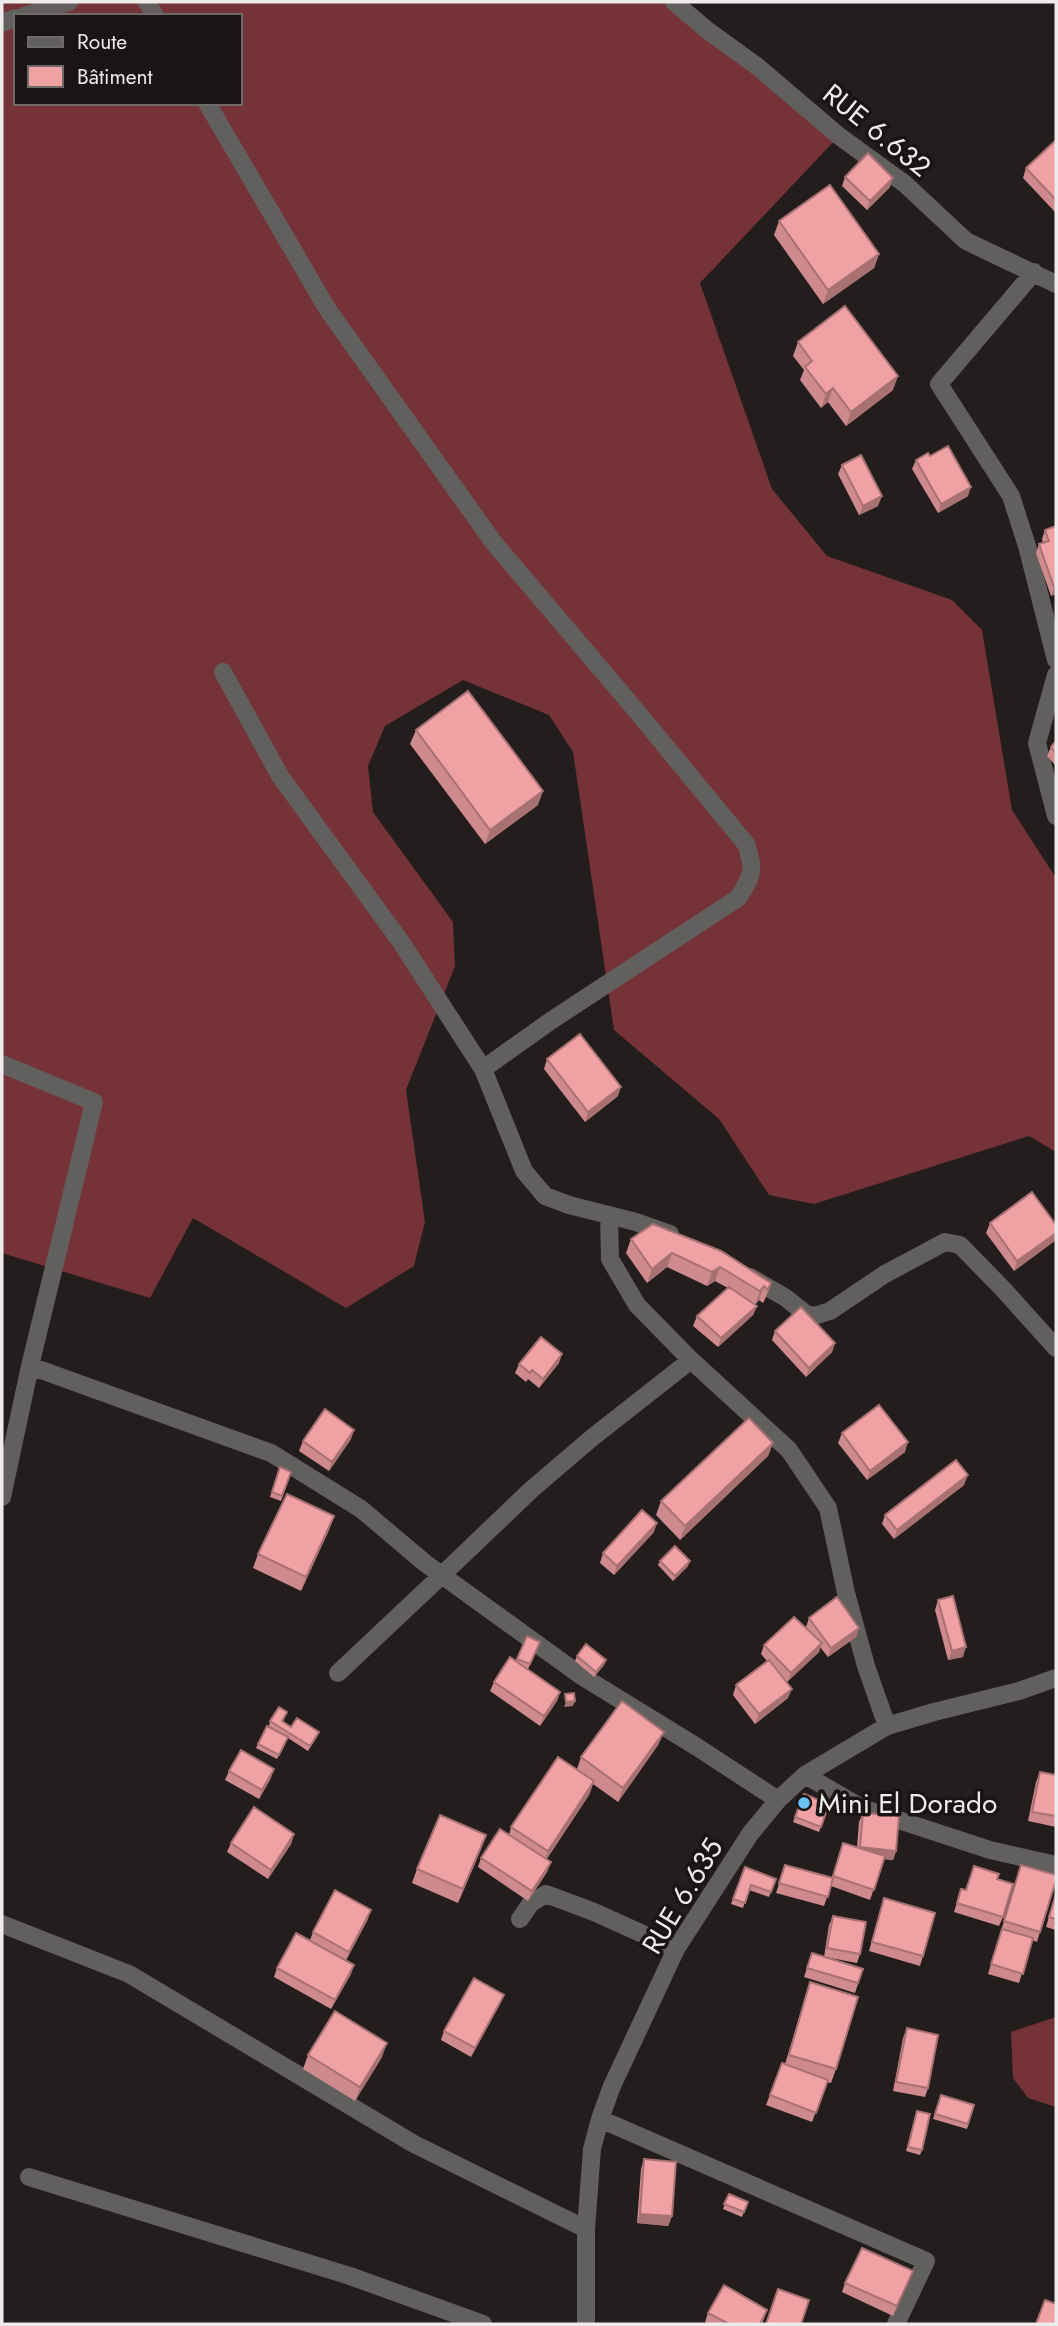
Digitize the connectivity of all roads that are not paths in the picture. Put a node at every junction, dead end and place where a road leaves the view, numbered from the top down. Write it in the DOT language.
graph roads {
  1 [pos="64,2"];
  2 [pos="674,2"];
  3 [pos="29,14"];
  4 [pos="208,105"];
  5 [pos="1034,272"];
  6 [pos="1056,284"];
  7 [pos="1056,660"];
  8 [pos="223,672"];
  9 [pos="1056,675"];
  10 [pos="1056,816"];
  11 [pos="2,1064"];
  12 [pos="483,1069"];
  13 [pos="609,1215"];
  14 [pos="682,1239"];
  15 [pos="740,1271"];
  16 [pos="1056,1348"];
  17 [pos="691,1360"];
  18 [pos="30,1366"];
  19 [pos="2,1497"];
  20 [pos="442,1575"];
  21 [pos="338,1672"];
  22 [pos="1056,1678"];
  23 [pos="887,1726"];
  24 [pos="805,1774"];
  25 [pos="778,1800"];
  26 [pos="1056,1865"];
  27 [pos="520,1919"];
  28 [pos="2,1924"];
  29 [pos="676,1949"];
  30 [pos="600,2119"];
  31 [pos="29,2177"];
  32 [pos="586,2228"];
  33 [pos="483,2324"];
  34 [pos="586,2324"];
  35 [pos="896,2324"];
  1 -- 3 [label="street"];
  2 -- 5 [label="street, RUE 6.632"];
  4 -- 12 [label="street"];
  5 -- 6 [label="street, RUE 6.632"];
  5 -- 7 [label="street"];
  8 -- 12 [label="street"];
  9 -- 10 [label="street"];
  11 -- 18 [label="street"];
  12 -- 13 [label="street"];
  13 -- 14 [label="street"];
  13 -- 17 [label="street"];
  15 -- 16 [label="street"];
  17 -- 20 [label="street"];
  17 -- 23 [label="street"];
  18 -- 19 [label="street"];
  18 -- 20 [label="street"];
  20 -- 21 [label="street"];
  20 -- 25 [label="street"];
  22 -- 23 [label="street, RUE 6.635"];
  23 -- 24 [label="street, RUE 6.635"];
  24 -- 25 [label="street, RUE 6.635"];
  24 -- 26 [label="street"];
  25 -- 29 [label="street, RUE 6.635"];
  27 -- 29 [label="street"];
  28 -- 32 [label="street"];
  29 -- 30 [label="street, RUE 6.635"];
  30 -- 32 [label="street, RUE 6.635"];
  30 -- 35 [label="street"];
  31 -- 33 [label="street"];
  32 -- 34 [label="street, RUE 6.635"];
}
